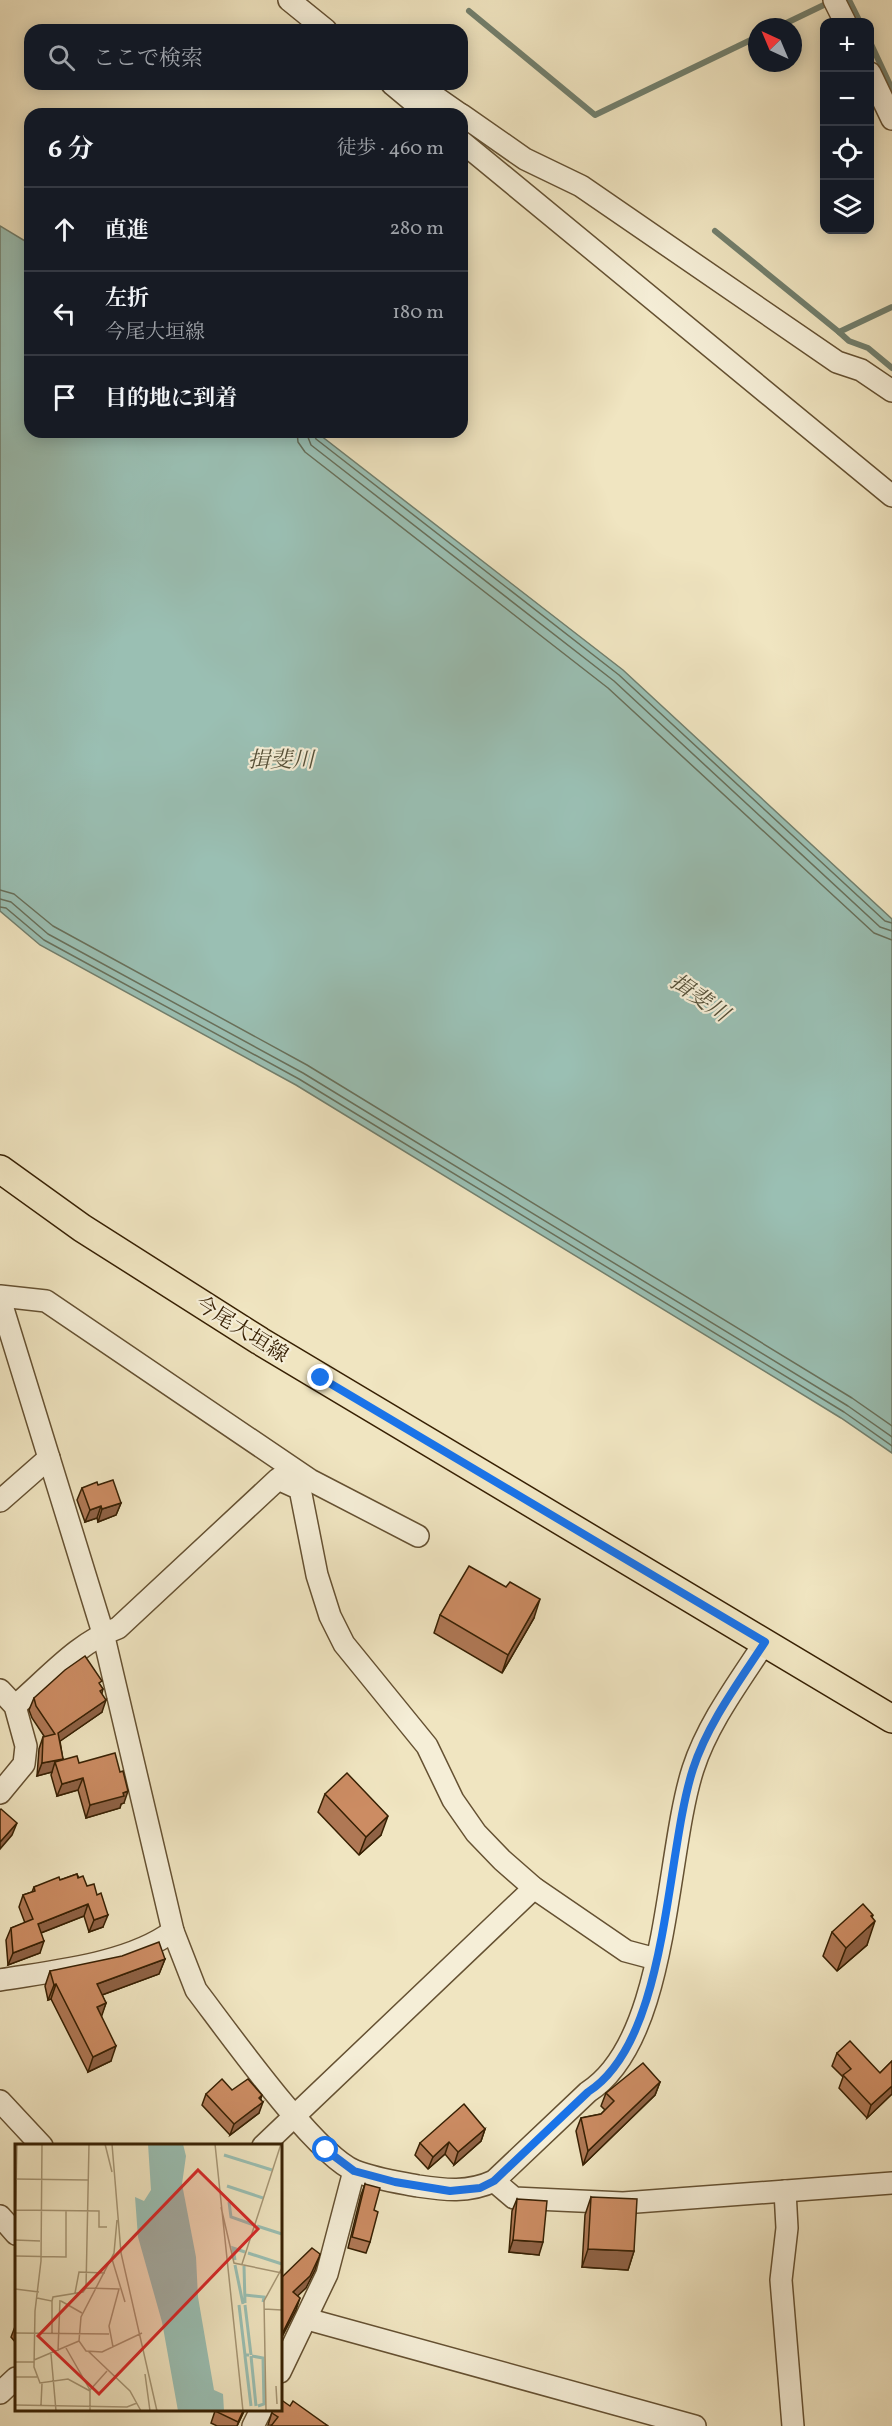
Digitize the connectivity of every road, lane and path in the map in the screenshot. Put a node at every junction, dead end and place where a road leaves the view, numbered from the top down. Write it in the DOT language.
graph roads {
  1 [pos="289,0"];
  2 [pos="834,0"];
  3 [pos="843,18"];
  4 [pos="319,24"];
  5 [pos="874,81"];
  6 [pos="399,90"];
  7 [pos="426,90"];
  8 [pos="421,108"];
  9 [pos="451,108"];
  10 [pos="892,119"];
  11 [pos="468,120"];
  12 [pos="468,147"];
  13 [pos="892,391"];
  14 [pos="892,496"];
  15 [pos="0,1169"];
  16 [pos="0,1298"];
  17 [pos="49,1458"];
  18 [pos="0,1501"];
  19 [pos="418,1536"];
  20 [pos="103,1633"];
  21 [pos="765,1642"];
  22 [pos="0,1690"];
  23 [pos="15,1706"];
  24 [pos="892,1719"];
  25 [pos="0,1793"];
  26 [pos="534,1888"];
  27 [pos="173,1931"];
  28 [pos="656,1959"];
  29 [pos="0,1980"];
  30 [pos="0,2101"];
  31 [pos="295,2115"];
  32 [pos="41,2144"];
  33 [pos="264,2144"];
  34 [pos="354,2171"];
  35 [pos="494,2181"];
  36 [pos="892,2183"];
  37 [pos="785,2191"];
  38 [pos="0,2216"];
  39 [pos="15,2233"];
  40 [pos="307,2319"];
  41 [pos="282,2368"];
  42 [pos="15,2379"];
  43 [pos="0,2393"];
  44 [pos="260,2411"];
  45 [pos="253,2426"];
  46 [pos="695,2426"];
  47 [pos="793,2426"];
  1 -- 4 [label="street"];
  2 -- 3 [label="street"];
  5 -- 10 [label="street"];
  6 -- 8 [label="street"];
  7 -- 9 [label="street"];
  11 -- 13 [label="street"];
  12 -- 14 [label="street"];
  15 -- 21 [label="main road, 今尾大垣線"];
  16 -- 17 [label="street"];
  16 -- 19 [label="street"];
  17 -- 18 [label="street"];
  17 -- 20 [label="street"];
  20 -- 23 [label="street"];
  20 -- 26 [label="street"];
  20 -- 27 [label="street"];
  21 -- 24 [label="main road, 今尾大垣線"];
  21 -- 28 [label="street"];
  22 -- 23 [label="street"];
  23 -- 25 [label="street"];
  26 -- 28 [label="street"];
  26 -- 31 [label="street"];
  27 -- 29 [label="street"];
  27 -- 31 [label="street"];
  28 -- 35 [label="street"];
  30 -- 32 [label="street"];
  31 -- 33 [label="street"];
  31 -- 34 [label="street"];
  34 -- 35 [label="street"];
  34 -- 40 [label="street"];
  35 -- 37 [label="street"];
  36 -- 37 [label="street"];
  37 -- 47 [label="street"];
  38 -- 39 [label="street"];
  40 -- 41 [label="street"];
  40 -- 46 [label="street"];
  42 -- 43 [label="street"];
  44 -- 45 [label="street"];
}
